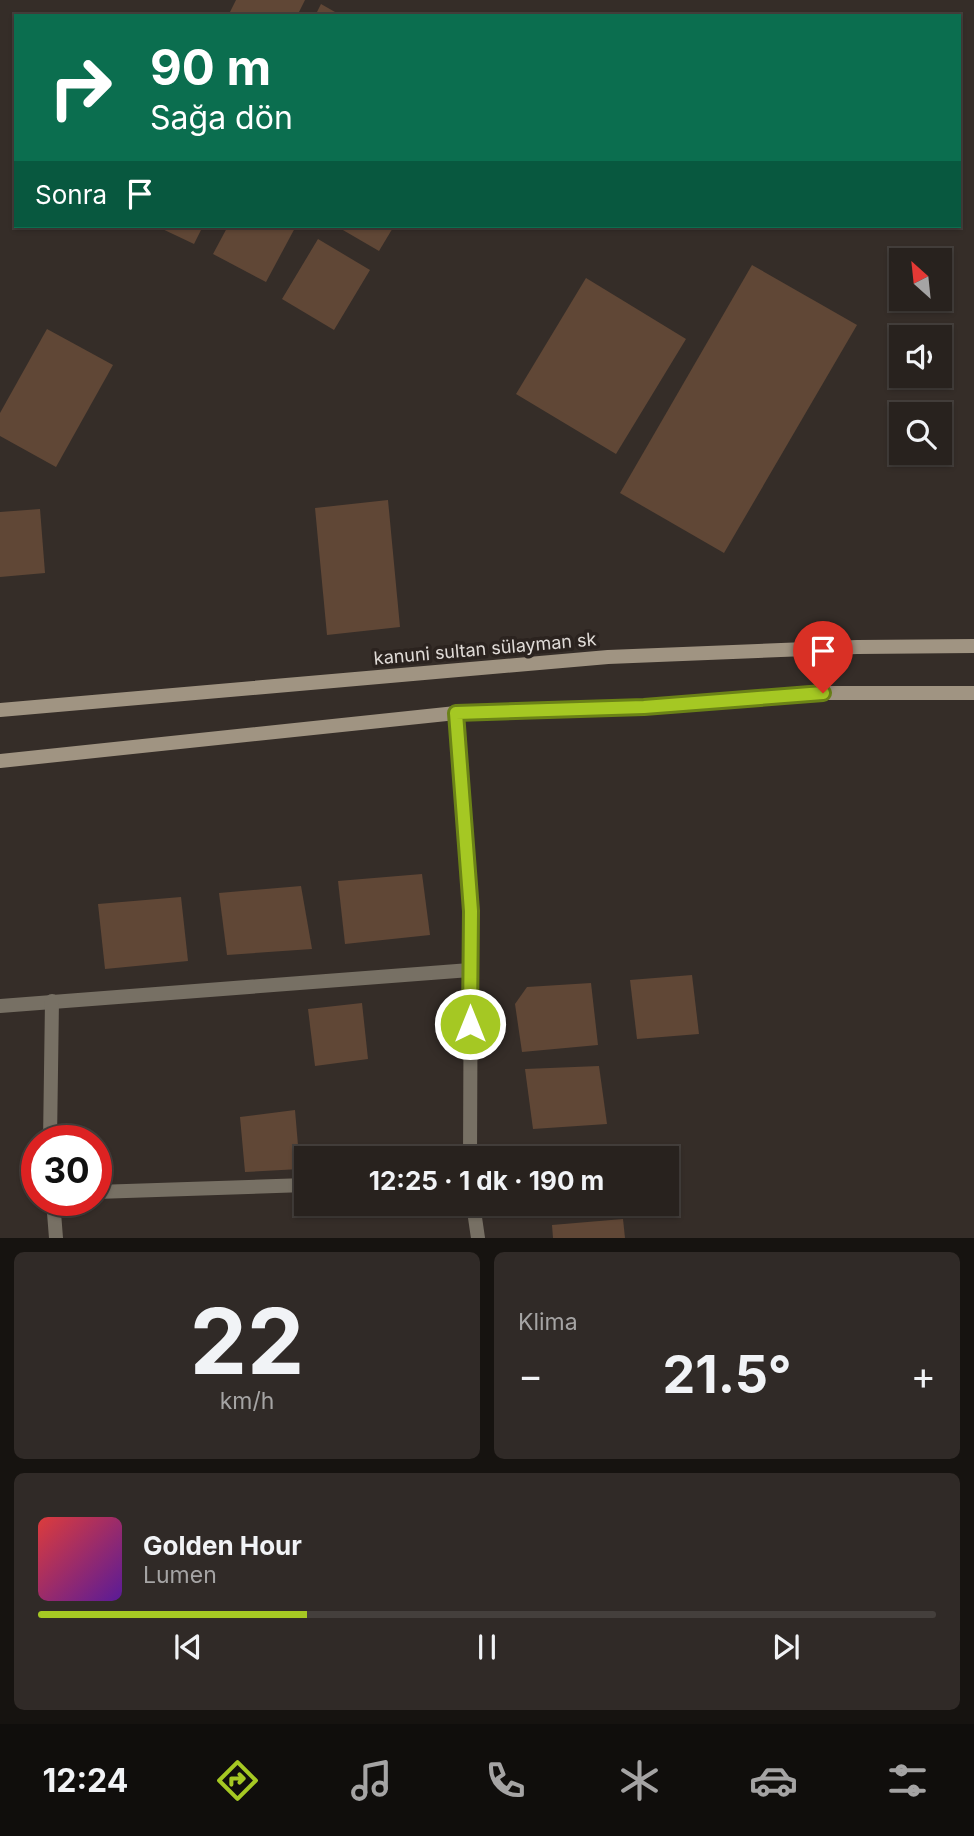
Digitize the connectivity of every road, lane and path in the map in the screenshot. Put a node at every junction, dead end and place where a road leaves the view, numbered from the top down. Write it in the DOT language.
graph roads {
  1 [pos="974,646"];
  2 [pos="974,694"];
  3 [pos="0,710"];
  4 [pos="456,713"];
  5 [pos="0,761"];
  6 [pos="470,970"];
  7 [pos="52,1001"];
  8 [pos="0,1006"];
  9 [pos="50,1125"];
  10 [pos="470,1146"];
  11 [pos="294,1185"];
  12 [pos="112,1191"];
  13 [pos="54,1216"];
  14 [pos="475,1216"];
  15 [pos="56,1237"];
  16 [pos="478,1237"];
  1 -- 3 [label="main road, kanuni sultan sülayman sk"];
  2 -- 4 [label="main road"];
  4 -- 5 [label="main road"];
  4 -- 6 [label="street"];
  6 -- 7 [label="street"];
  6 -- 10 [label="street"];
  7 -- 8 [label="street"];
  7 -- 9 [label="street"];
  11 -- 12 [label="street"];
  13 -- 15 [label="street"];
  14 -- 16 [label="street"];
}
